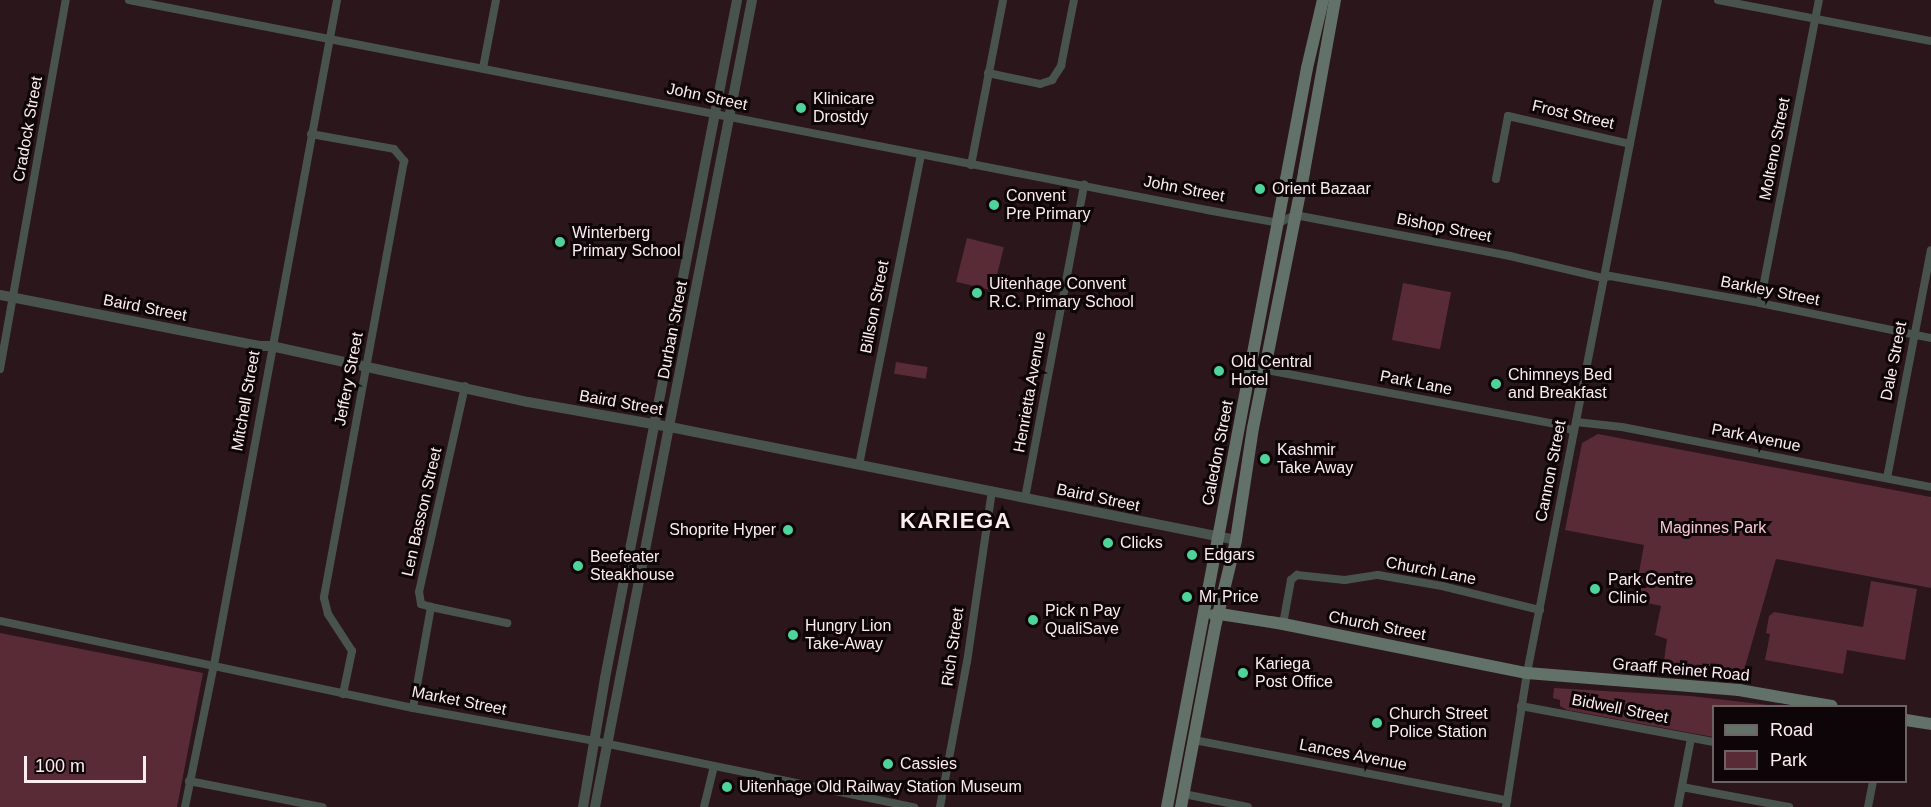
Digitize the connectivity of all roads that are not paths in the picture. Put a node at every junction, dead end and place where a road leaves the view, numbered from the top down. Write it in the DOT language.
graph roads {
  1 [pos="66,0"];
  2 [pos="129,0"];
  3 [pos="337,0"];
  4 [pos="496,0"];
  5 [pos="737,0"];
  6 [pos="752,0"];
  7 [pos="1003,0"];
  8 [pos="1074,0"];
  9 [pos="1323,0"];
  10 [pos="1335,0"];
  11 [pos="1658,0"];
  12 [pos="1719,0"];
  13 [pos="1819,0"];
  14 [pos="1815,19"];
  15 [pos="329,40"];
  16 [pos="1931,41"];
  17 [pos="483,68"];
  18 [pos="987,73"];
  19 [pos="715,114"];
  20 [pos="729,118"];
  21 [pos="311,134"];
  22 [pos="1630,144"];
  23 [pos="921,155"];
  24 [pos="971,165"];
  25 [pos="1496,179"];
  26 [pos="1084,185"];
  27 [pos="1295,215"];
  28 [pos="1279,223"];
  29 [pos="1931,250"];
  30 [pos="1603,278"];
  31 [pos="0,295"];
  32 [pos="13,297"];
  33 [pos="1760,303"];
  34 [pos="1915,335"];
  35 [pos="1931,338"];
  36 [pos="271,346"];
  37 [pos="367,367"];
  38 [pos="1251,367"];
  39 [pos="0,369"];
  40 [pos="1264,370"];
  41 [pos="465,386"];
  42 [pos="655,424"];
  43 [pos="1575,426"];
  44 [pos="670,427"];
  45 [pos="859,465"];
  46 [pos="1887,478"];
  47 [pos="1931,487"];
  48 [pos="992,491"];
  49 [pos="1025,498"];
  50 [pos="1218,537"];
  51 [pos="1236,540"];
  52 [pos="1207,596"];
  53 [pos="431,607"];
  54 [pos="1540,610"];
  55 [pos="1220,614"];
  56 [pos="0,621"];
  57 [pos="507,623"];
  58 [pos="1282,624"];
  59 [pos="1201,625"];
  60 [pos="214,665"];
  61 [pos="1527,673"];
  62 [pos="343,694"];
  63 [pos="1521,705"];
  64 [pos="1826,705"];
  65 [pos="413,708"];
  66 [pos="1907,720"];
  67 [pos="1931,724"];
  68 [pos="1691,738"];
  69 [pos="1194,740"];
  70 [pos="594,741"];
  71 [pos="1712,742"];
  72 [pos="607,743"];
  73 [pos="714,766"];
  74 [pos="189,781"];
  75 [pos="1873,783"];
  76 [pos="1682,787"];
  77 [pos="1182,801"];
  78 [pos="1506,803"];
  79 [pos="184,807"];
  80 [pos="322,807"];
  81 [pos="583,807"];
  82 [pos="596,807"];
  83 [pos="704,807"];
  84 [pos="914,807"];
  85 [pos="940,807"];
  86 [pos="1167,807"];
  87 [pos="1248,807"];
  88 [pos="1678,807"];
  89 [pos="1789,807"];
  90 [pos="1868,807"];
  1 -- 32 [label="street, Cradock Street"];
  2 -- 15 [label="street, John Street"];
  3 -- 15 [label="street, Mitchell Street"];
  4 -- 17 [label="street"];
  5 -- 19 [label="street, Durban Street"];
  6 -- 20 [label="street, Durban Street"];
  7 -- 18 [label="street"];
  8 -- 18 [label="street"];
  9 -- 28 [label="main road, Caledon Street"];
  10 -- 27 [label="main road, Caledon Street"];
  11 -- 22 [label="street, Cannon Street"];
  12 -- 14 [label="street"];
  13 -- 14 [label="street, Molteno Street"];
  14 -- 16 [label="street"];
  14 -- 33 [label="street, Molteno Street"];
  15 -- 17 [label="street, John Street"];
  15 -- 21 [label="street, Mitchell Street"];
  17 -- 19 [label="street, John Street"];
  18 -- 24 [label="street"];
  19 -- 20 [label="street, John Street"];
  19 -- 42 [label="street, Durban Street"];
  20 -- 23 [label="street, John Street"];
  20 -- 44 [label="street, Durban Street"];
  21 -- 36 [label="street, Mitchell Street"];
  21 -- 37 [label="street, Jeffery Street"];
  22 -- 25 [label="street, Frost Street"];
  22 -- 30 [label="street, Cannon Street"];
  23 -- 24 [label="street, John Street"];
  23 -- 45 [label="street, Billson Street"];
  24 -- 26 [label="street, John Street"];
  26 -- 28 [label="street, John Street"];
  26 -- 49 [label="street, Henrietta Avenue"];
  27 -- 28 [label="street"];
  27 -- 30 [label="street, Bishop Street"];
  27 -- 40 [label="main road, Caledon Street"];
  28 -- 38 [label="main road, Caledon Street"];
  29 -- 34 [label="street, Dale Street"];
  30 -- 33 [label="street, Barkley Street"];
  30 -- 43 [label="street, Cannon Street"];
  31 -- 32 [label="street, Baird Street"];
  32 -- 36 [label="street, Baird Street"];
  32 -- 39 [label="street, Cradock Street"];
  33 -- 34 [label="street, Barkley Street"];
  34 -- 35 [label="street, Barkley Street"];
  34 -- 46 [label="street, Dale Street"];
  36 -- 37 [label="street, Baird Street"];
  36 -- 60 [label="street, Mitchell Street"];
  37 -- 41 [label="street, Baird Street"];
  37 -- 62 [label="street, Jeffery Street"];
  38 -- 40 [label="street, Park Lane"];
  38 -- 50 [label="main road, Caledon Street"];
  40 -- 43 [label="street, Park Lane"];
  40 -- 51 [label="main road, Caledon Street"];
  41 -- 42 [label="street, Baird Street"];
  41 -- 53 [label="street, Len Basson Street"];
  42 -- 44 [label="street, Baird Street"];
  42 -- 70 [label="street, Durban Street"];
  43 -- 46 [label="street, Park Avenue"];
  43 -- 54 [label="street, Cannon Street"];
  44 -- 45 [label="street, Baird Street"];
  44 -- 72 [label="street, Durban Street"];
  45 -- 48 [label="street, Baird Street"];
  46 -- 47 [label="street, Park Avenue"];
  48 -- 49 [label="street, Baird Street"];
  48 -- 85 [label="street, Rich Street"];
  49 -- 50 [label="street, Baird Street"];
  50 -- 51 [label="street, Baird Street"];
  50 -- 52 [label="main road, Caledon Street"];
  51 -- 55 [label="main road, Caledon Street"];
  52 -- 55 [label="main road"];
  52 -- 59 [label="main road, Caledon Street"];
  53 -- 57 [label="street"];
  53 -- 65 [label="street"];
  54 -- 58 [label="street, Church Lane"];
  54 -- 61 [label="street, Cannon Street"];
  55 -- 58 [label="main road, Church Street"];
  55 -- 59 [label="main road"];
  55 -- 69 [label="main road, Caledon Street"];
  56 -- 60 [label="street, Market Street"];
  58 -- 61 [label="main road, Church Street"];
  59 -- 86 [label="main road, Caledon Street"];
  60 -- 62 [label="street, Market Street"];
  60 -- 74 [label="street, Mitchell Street"];
  61 -- 63 [label="street, Cannon Street"];
  61 -- 64 [label="main road, Graaff Reinet Road"];
  62 -- 65 [label="street, Market Street"];
  63 -- 68 [label="street, Bidwell Street"];
  63 -- 78 [label="street, Cannon Street"];
  65 -- 70 [label="street, Market Street"];
  66 -- 67 [label="main road"];
  68 -- 71 [label="street, Bidwell Street"];
  68 -- 76 [label="street"];
  69 -- 77 [label="main road, Caledon Street"];
  69 -- 78 [label="street, Lances Avenue"];
  70 -- 72 [label="street, Market Street"];
  70 -- 81 [label="street, Durban Street"];
  72 -- 73 [label="street, Market Street"];
  72 -- 82 [label="street, Durban Street"];
  73 -- 83 [label="street"];
  73 -- 84 [label="street, Market Street"];
  74 -- 79 [label="street, Mitchell Street"];
  74 -- 80 [label="street"];
  75 -- 90 [label="street"];
  76 -- 88 [label="street"];
  76 -- 89 [label="street"];
  77 -- 87 [label="street"];
}
